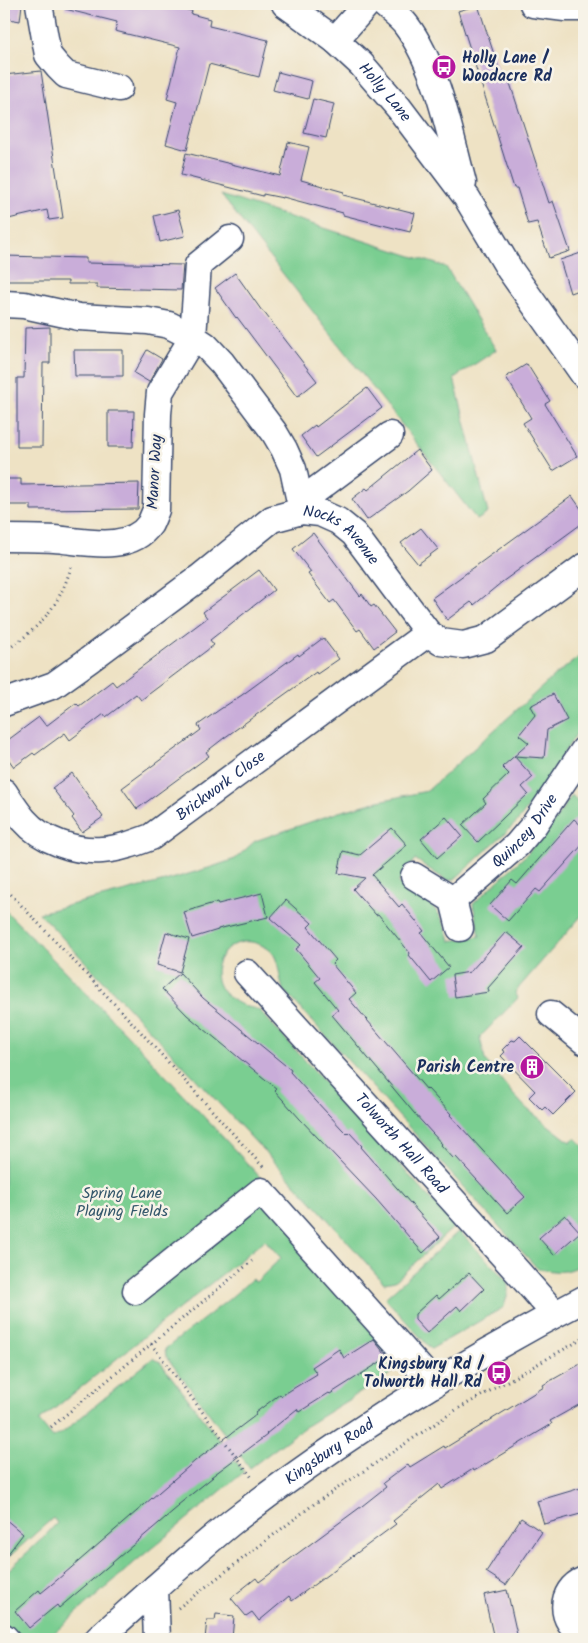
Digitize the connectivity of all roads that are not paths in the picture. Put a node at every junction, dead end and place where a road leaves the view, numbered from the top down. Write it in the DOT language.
graph roads {
  1 [pos="39,4"];
  2 [pos="285,4"];
  3 [pos="367,4"];
  4 [pos="384,4"];
  5 [pos="533,4"];
  6 [pos="584,8"];
  7 [pos="335,40"];
  8 [pos="119,88"];
  9 [pos="467,198"];
  10 [pos="230,239"];
  11 [pos="4,304"];
  12 [pos="194,337"];
  13 [pos="584,375"];
  14 [pos="390,435"];
  15 [pos="301,506"];
  16 [pos="4,538"];
  17 [pos="584,568"];
  18 [pos="428,633"];
  19 [pos="4,704"];
  20 [pos="584,750"];
  21 [pos="4,792"];
  22 [pos="414,876"];
  23 [pos="454,900"];
  24 [pos="460,928"];
  25 [pos="247,973"];
  26 [pos="551,1014"];
  27 [pos="584,1041"];
  28 [pos="136,1291"];
  29 [pos="584,1299"];
  30 [pos="554,1314"];
  31 [pos="434,1384"];
  32 [pos="584,1580"];
  33 [pos="155,1588"];
  34 [pos="584,1634"];
  35 [pos="98,1639"];
  36 [pos="157,1639"];
  1 -- 8 [label="street"];
  2 -- 7 [label="street, Holly Lane"];
  3 -- 7 [label="street"];
  4 -- 9 [label="street, Holly Lane"];
  5 -- 6 [label="street"];
  7 -- 9 [label="street, Holly Lane"];
  9 -- 13 [label="street, Holly Lane"];
  10 -- 12 [label="street"];
  11 -- 12 [label="street"];
  12 -- 15 [label="street"];
  12 -- 16 [label="street, Manor Way"];
  14 -- 15 [label="street"];
  15 -- 18 [label="street, Nocks Avenue"];
  15 -- 19 [label="street, Nocks Avenue"];
  17 -- 18 [label="street, Nocks Avenue"];
  18 -- 21 [label="street, Brickwork Close"];
  20 -- 23 [label="street, Quincey Drive"];
  22 -- 23 [label="street"];
  23 -- 24 [label="street"];
  25 -- 30 [label="street, Tolworth Hall Road"];
  26 -- 27 [label="street"];
  28 -- 31 [label="street"];
  29 -- 30 [label="street, Kingsbury Road"];
  30 -- 31 [label="street, Kingsbury Road"];
  31 -- 33 [label="street, Kingsbury Road"];
  32 -- 34 [label="street"];
  33 -- 35 [label="street, Kingsbury Road"];
  33 -- 36 [label="street"];
}
